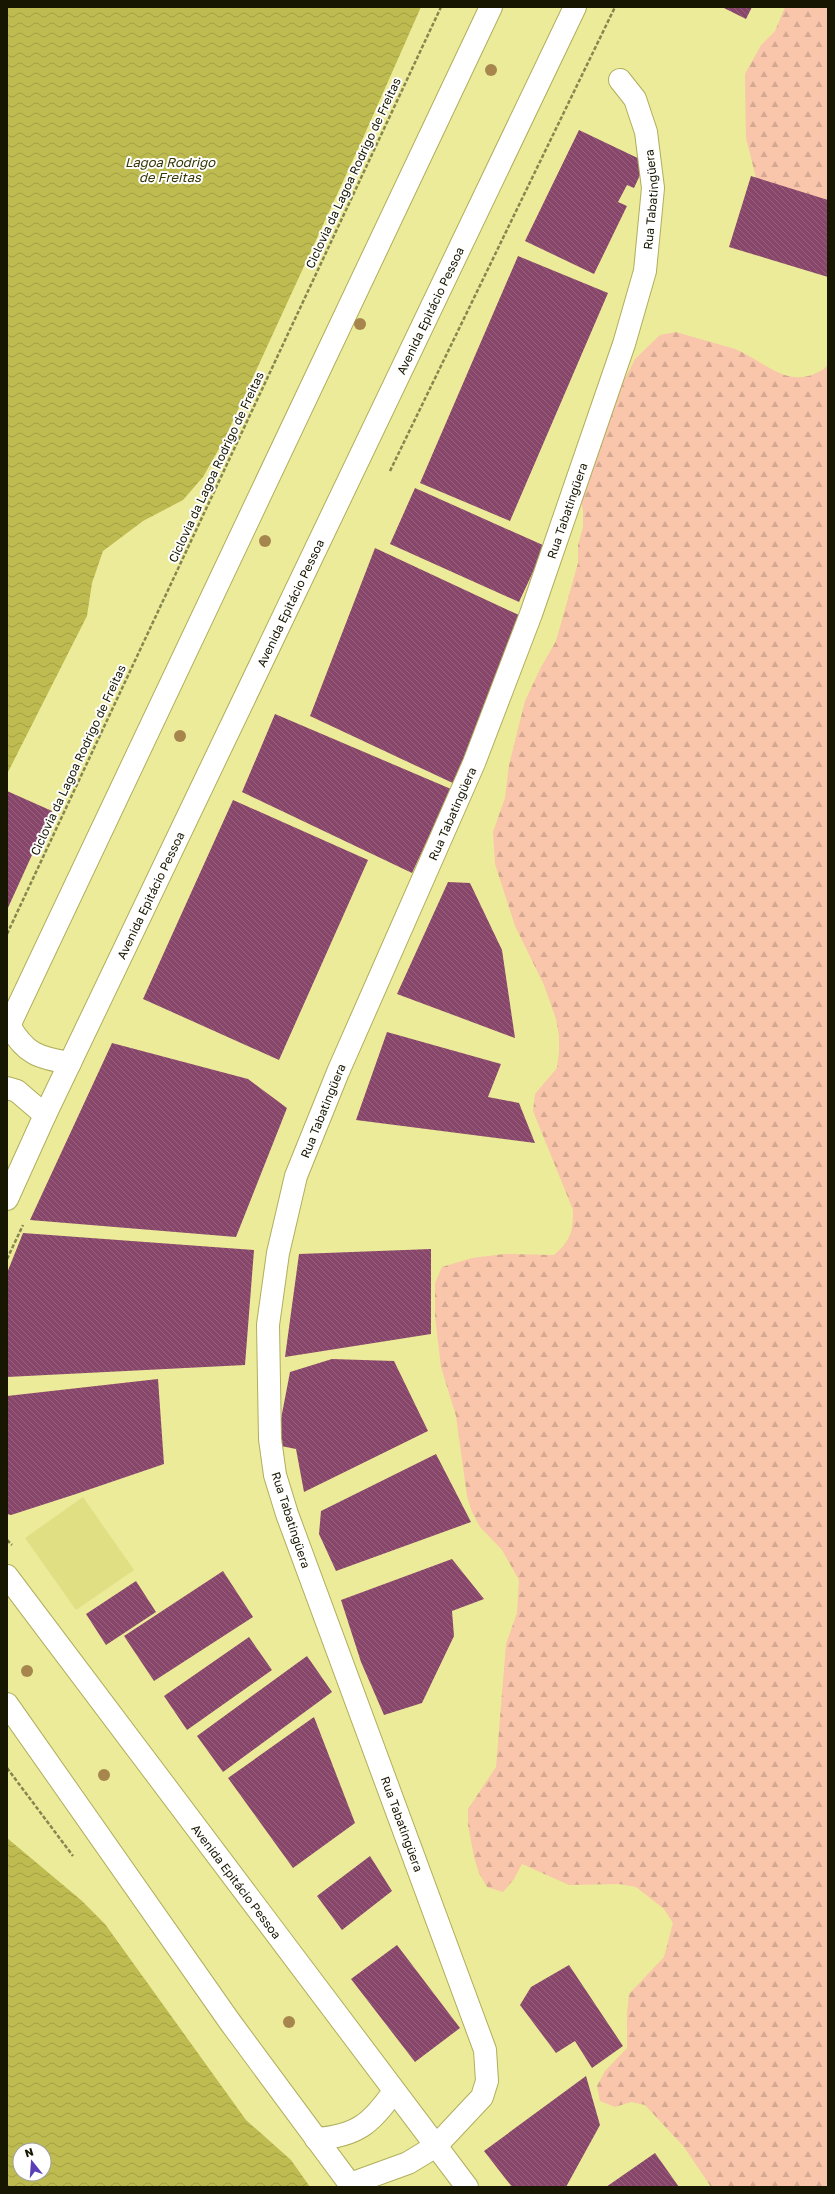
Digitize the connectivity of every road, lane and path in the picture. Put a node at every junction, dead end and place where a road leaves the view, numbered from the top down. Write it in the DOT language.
graph roads {
  1 [pos="441,7"];
  2 [pos="491,7"];
  3 [pos="575,7"];
  4 [pos="620,80"];
  5 [pos="7,934"];
  6 [pos="8,1027"];
  7 [pos="70,1063"];
  8 [pos="7,1088"];
  9 [pos="45,1115"];
  10 [pos="7,1199"];
  11 [pos="7,1576"];
  12 [pos="7,1704"];
  13 [pos="394,2091"];
  14 [pos="316,2139"];
  15 [pos="436,2146"];
  16 [pos="351,2186"];
  17 [pos="467,2187"];
  1 -- 5 [label="path, Ciclovia da Lagoa Rodrigo de Freitas"];
  2 -- 6 [label="main road"];
  3 -- 7 [label="main road, Avenida Epitácio Pessoa"];
  4 -- 15 [label="main road, Rua Tabatingüera"];
  6 -- 7 [label="main road"];
  7 -- 9 [label="main road, Avenida Epitácio Pessoa"];
  8 -- 9 [label="main road"];
  9 -- 10 [label="main road, Avenida Epitácio Pessoa"];
  11 -- 13 [label="main road, Avenida Epitácio Pessoa"];
  12 -- 14 [label="main road"];
  13 -- 14 [label="main road"];
  13 -- 15 [label="main road, Avenida Epitácio Pessoa"];
  14 -- 16 [label="main road"];
  15 -- 16 [label="main road, Rua Tabatingüera"];
  15 -- 17 [label="main road, Avenida Epitácio Pessoa"];
}
